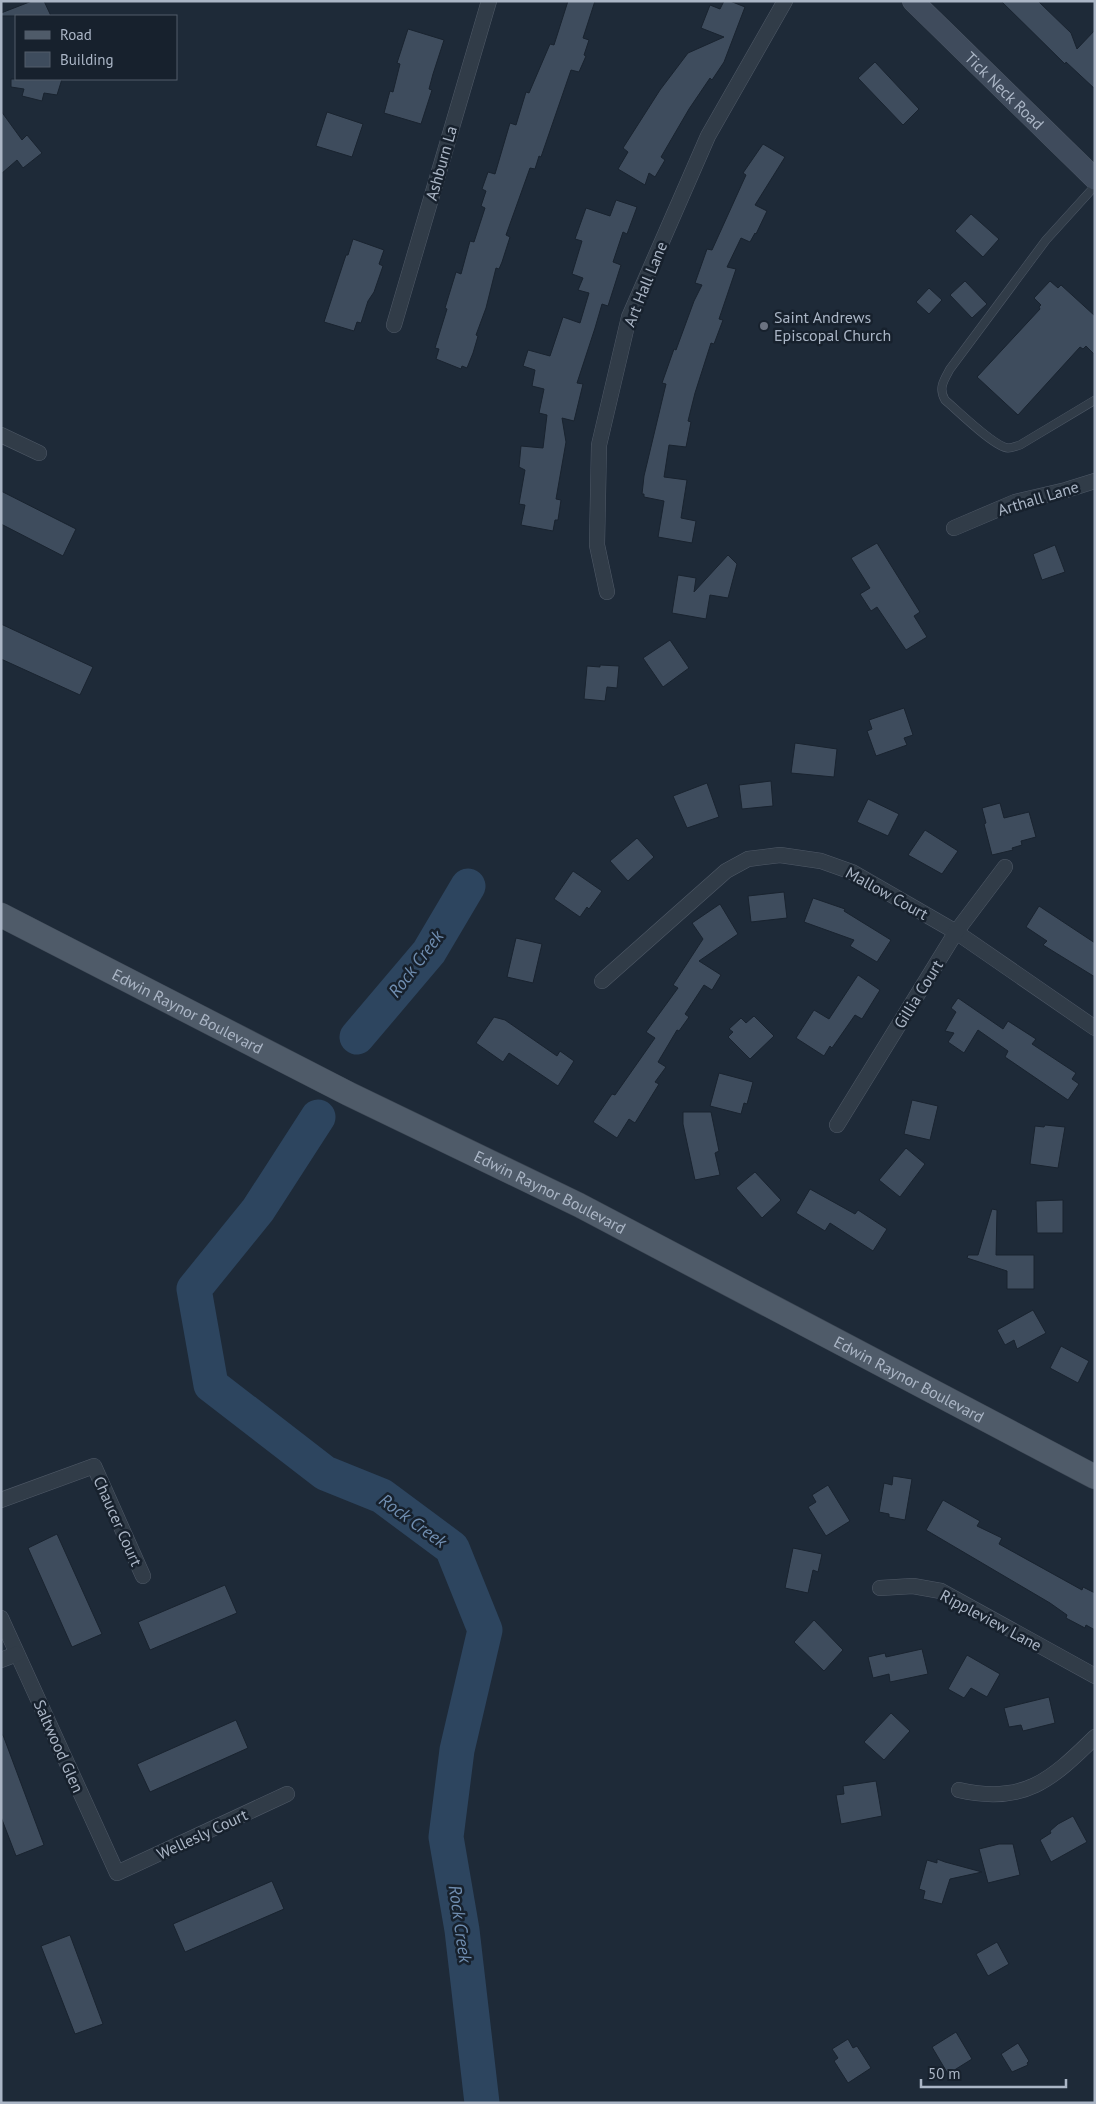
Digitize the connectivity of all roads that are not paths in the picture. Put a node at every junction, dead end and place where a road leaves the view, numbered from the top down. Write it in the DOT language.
graph roads {
  1 [pos="489,1"];
  2 [pos="785,1"];
  3 [pos="912,1"];
  4 [pos="1095,178"];
  5 [pos="1095,186"];
  6 [pos="394,325"];
  7 [pos="1095,400"];
  8 [pos="1,435"];
  9 [pos="39,454"];
  10 [pos="1095,480"];
  11 [pos="954,528"];
  12 [pos="607,592"];
  13 [pos="1005,867"];
  14 [pos="1,915"];
  15 [pos="956,932"];
  16 [pos="602,981"];
  17 [pos="1095,1028"];
  18 [pos="837,1125"];
  19 [pos="1095,1477"];
  20 [pos="1,1500"];
  21 [pos="143,1576"];
  22 [pos="880,1588"];
  23 [pos="1,1618"];
  24 [pos="17,1654"];
  25 [pos="1,1660"];
  26 [pos="1095,1676"];
  27 [pos="1095,1737"];
  28 [pos="959,1790"];
  29 [pos="287,1794"];
  30 [pos="117,1873"];
  1 -- 6 [label="street, Ashburn La"];
  2 -- 12 [label="street, Art Hall Lane"];
  3 -- 4 [label="street, Tick Neck Road"];
  5 -- 7 [label="lane"];
  8 -- 9 [label="street"];
  10 -- 11 [label="street, Arthall Lane"];
  13 -- 15 [label="street, Gillia Court"];
  14 -- 19 [label="main road, Edwin Raynor Boulevard"];
  15 -- 16 [label="street, Mallow Court"];
  15 -- 17 [label="street, Mallow Court"];
  15 -- 18 [label="street, Gillia Court"];
  20 -- 21 [label="street, Chaucer Court"];
  22 -- 26 [label="street, Rippleview Lane"];
  23 -- 24 [label="street, Saltwood Glen"];
  24 -- 25 [label="street"];
  24 -- 30 [label="street, Saltwood Glen"];
  27 -- 28 [label="street"];
  29 -- 30 [label="street, Wellesly Court"];
}
